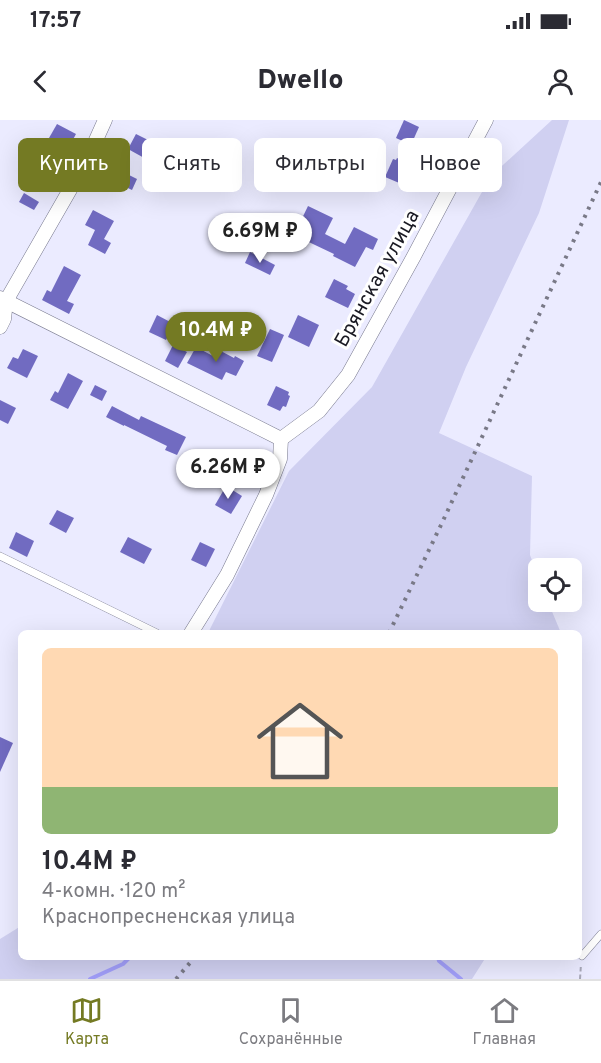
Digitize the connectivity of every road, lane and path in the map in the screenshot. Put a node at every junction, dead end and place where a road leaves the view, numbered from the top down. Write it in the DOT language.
graph roads {
  1 [pos="105,120"];
  2 [pos="486,120"];
  3 [pos="3,299"];
  4 [pos="0,327"];
  5 [pos="281,439"];
  6 [pos="0,556"];
  7 [pos="151,630"];
  8 [pos="193,630"];
  9 [pos="601,934"];
  10 [pos="582,956"];
  11 [pos="582,960"];
  12 [pos="580,979"];
  1 -- 3 [label="street"];
  2 -- 5 [label="street, Брянская улица"];
  3 -- 4 [label="street"];
  3 -- 5 [label="street"];
  5 -- 8 [label="street"];
  6 -- 7 [label="lane"];
  9 -- 10 [label="lane"];
  11 -- 12 [label="path"];
}
